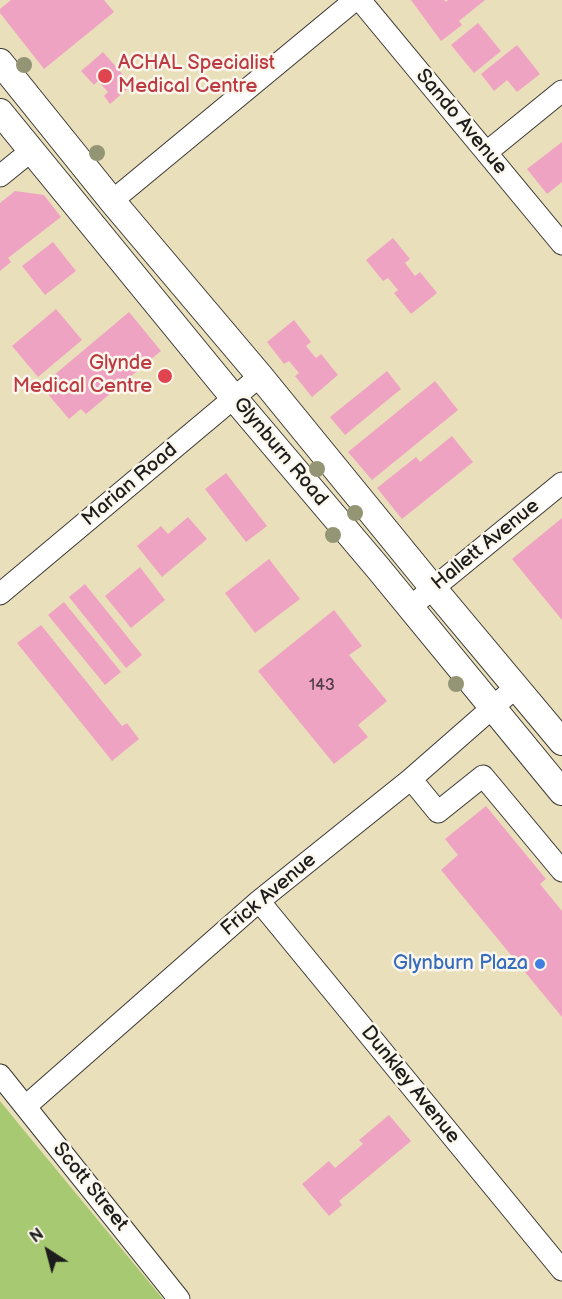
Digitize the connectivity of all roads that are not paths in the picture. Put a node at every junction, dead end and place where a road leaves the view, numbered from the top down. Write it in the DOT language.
graph roads {
  1 [pos="355,0"];
  2 [pos="360,0"];
  3 [pos="0,62"];
  4 [pos="562,91"];
  5 [pos="0,112"];
  6 [pos="32,150"];
  7 [pos="487,152"];
  8 [pos="0,176"];
  9 [pos="112,201"];
  10 [pos="562,244"];
  11 [pos="260,376"];
  12 [pos="234,398"];
  13 [pos="562,483"];
  14 [pos="433,588"];
  15 [pos="0,594"];
  16 [pos="409,608"];
  17 [pos="516,687"];
  18 [pos="492,708"];
  19 [pos="562,742"];
  20 [pos="411,779"];
  21 [pos="562,792"];
  22 [pos="562,871"];
  23 [pos="259,901"];
  24 [pos="0,1075"];
  25 [pos="26,1106"];
  26 [pos="562,1270"];
  27 [pos="179,1299"];
  1 -- 9 [label="street"];
  2 -- 7 [label="street, Sando Avenue"];
  3 -- 9 [label="main road, Glynburn Road"];
  4 -- 7 [label="street"];
  5 -- 6 [label="main road, Glynburn Road"];
  6 -- 8 [label="street"];
  6 -- 12 [label="main road, Glynburn Road"];
  7 -- 10 [label="street, Sando Avenue"];
  9 -- 11 [label="main road, Glynburn Road"];
  11 -- 12 [label="street, Marian Road"];
  11 -- 14 [label="main road, Glynburn Road"];
  12 -- 15 [label="street, Marian Road"];
  12 -- 16 [label="main road, Glynburn Road"];
  13 -- 14 [label="street, Hallett Avenue"];
  14 -- 16 [label="street, Hallett Avenue"];
  14 -- 17 [label="main road, Glynburn Road"];
  16 -- 18 [label="main road, Glynburn Road"];
  17 -- 18 [label="street, Frick Avenue"];
  17 -- 19 [label="main road, Glynburn Road"];
  18 -- 20 [label="street, Frick Avenue"];
  18 -- 21 [label="main road, Glynburn Road"];
  20 -- 22 [label="street"];
  20 -- 23 [label="street, Frick Avenue"];
  23 -- 25 [label="street, Frick Avenue"];
  23 -- 26 [label="street, Dunkley Avenue"];
  24 -- 25 [label="street, Scott Street"];
  25 -- 27 [label="street, Scott Street"];
}
